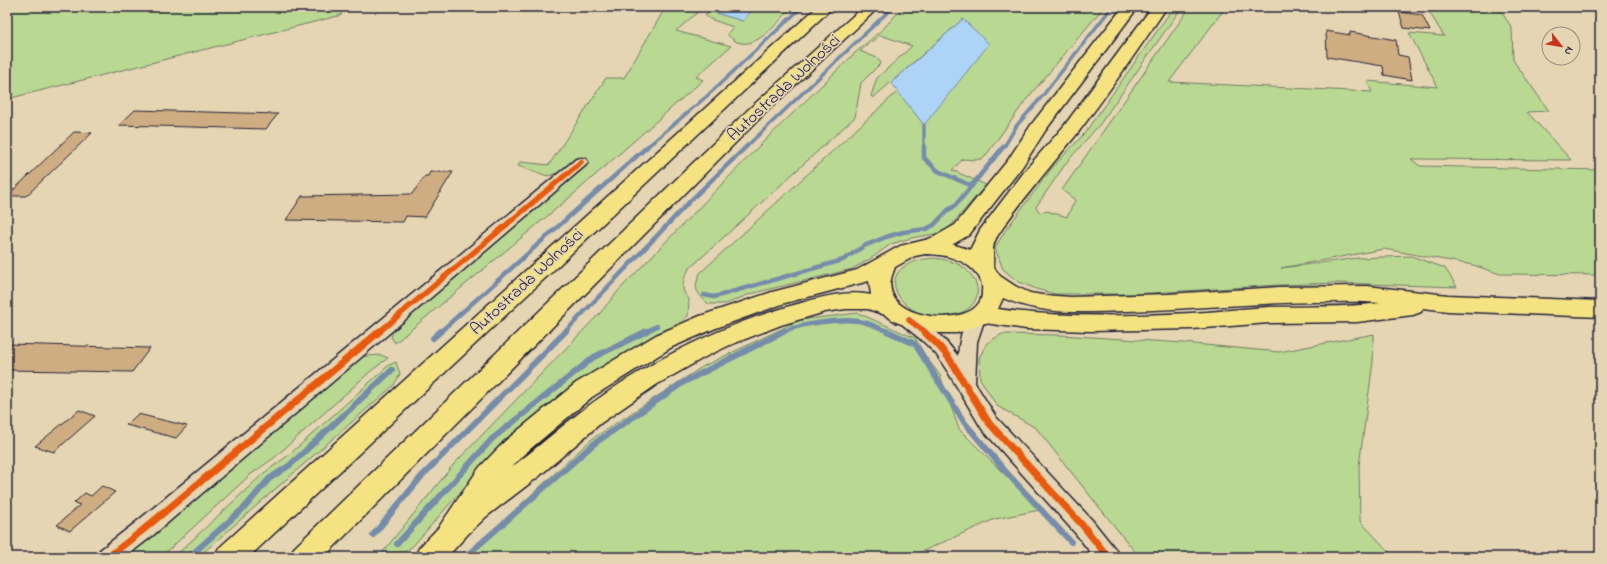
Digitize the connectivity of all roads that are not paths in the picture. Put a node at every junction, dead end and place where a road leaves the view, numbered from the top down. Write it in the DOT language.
graph roads {
  1 [pos="826,7"];
  2 [pos="872,7"];
  3 [pos="1131,7"];
  4 [pos="1160,7"];
  5 [pos="581,162"];
  6 [pos="927,247"];
  7 [pos="886,263"];
  8 [pos="987,274"];
  9 [pos="1448,303"];
  10 [pos="1600,309"];
  11 [pos="901,314"];
  12 [pos="979,316"];
  13 [pos="965,384"];
  14 [pos="449,534"];
  15 [pos="108,557"];
  16 [pos="229,557"];
  17 [pos="304,557"];
  18 [pos="429,557"];
  19 [pos="1108,557"];
  1 -- 16 [label="highway, Autostrada Wolności"];
  2 -- 17 [label="highway, Autostrada Wolności"];
  3 -- 6 [label="highway"];
  4 -- 8 [label="highway"];
  5 -- 15 [label="street"];
  6 -- 7 [label="main road"];
  6 -- 8 [label="main road"];
  7 -- 11 [label="main road"];
  7 -- 14 [label="main road"];
  8 -- 9 [label="main road"];
  8 -- 12 [label="main road"];
  9 -- 10 [label="main road"];
  9 -- 12 [label="main road"];
  11 -- 12 [label="main road"];
  11 -- 13 [label="street"];
  11 -- 14 [label="main road"];
  12 -- 13 [label="street"];
  13 -- 19 [label="street"];
  14 -- 18 [label="main road"];
}
